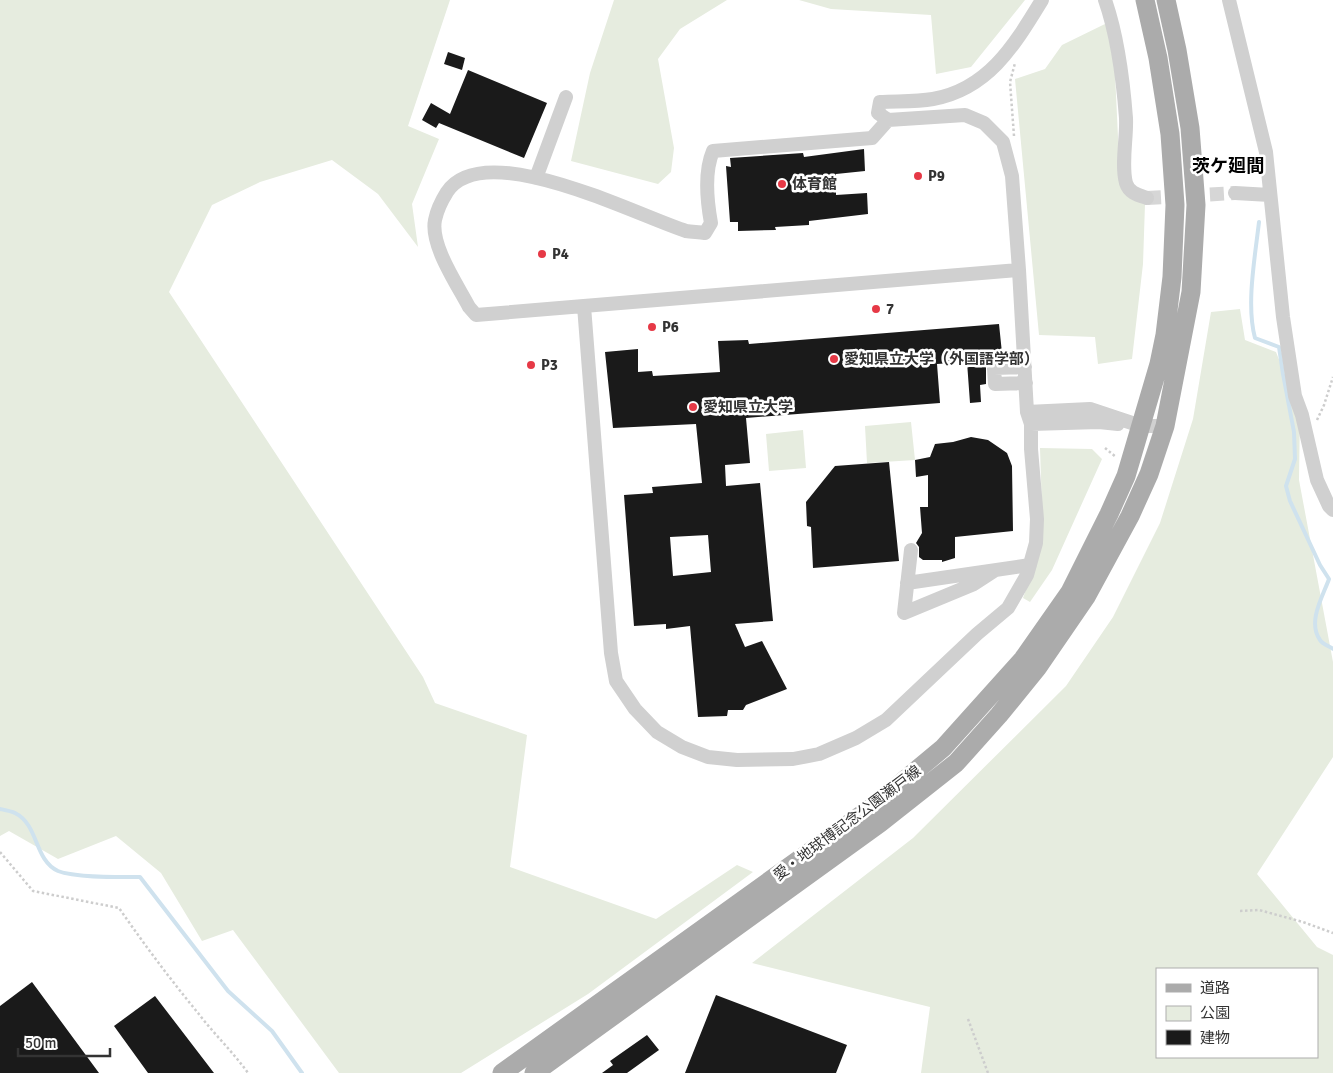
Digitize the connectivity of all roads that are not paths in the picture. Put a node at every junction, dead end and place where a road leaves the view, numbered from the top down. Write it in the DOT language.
graph roads {
  1 [pos="1042,0"];
  2 [pos="1105,0"];
  3 [pos="1144,0"];
  4 [pos="1166,0"];
  5 [pos="1229,0"];
  6 [pos="566,97"];
  7 [pos="888,120"];
  8 [pos="536,178"];
  9 [pos="1235,193"];
  10 [pos="1270,195"];
  11 [pos="1147,198"];
  12 [pos="1019,270"];
  13 [pos="584,306"];
  14 [pos="1025,367"];
  15 [pos="1026,383"];
  16 [pos="1029,418"];
  17 [pos="1141,426"];
  18 [pos="1165,426"];
  19 [pos="1333,510"];
  20 [pos="911,550"];
  21 [pos="1030,565"];
  22 [pos="994,571"];
  23 [pos="907,583"];
  24 [pos="502,1073"];
  25 [pos="534,1073"];
  1 -- 7 [label="street"];
  2 -- 11 [label="street"];
  3 -- 17 [label="main road, 愛・地球博記念公園瀬戸線"];
  4 -- 18 [label="main road, 愛・地球博記念公園瀬戸線"];
  5 -- 10 [label="street"];
  6 -- 8 [label="street"];
  7 -- 8 [label="street"];
  7 -- 12 [label="street"];
  8 -- 13 [label="street"];
  9 -- 10 [label="street"];
  10 -- 19 [label="street"];
  12 -- 13 [label="street"];
  12 -- 14 [label="street"];
  13 -- 21 [label="street"];
  14 -- 15 [label="street"];
  14 -- 15 [label="street"];
  15 -- 16 [label="street"];
  16 -- 17 [label="street"];
  16 -- 21 [label="street"];
  17 -- 18 [label="street"];
  17 -- 24 [label="main road, 愛・地球博記念公園瀬戸線"];
  18 -- 25 [label="main road, 愛・地球博記念公園瀬戸線"];
  20 -- 23 [label="street"];
  21 -- 22 [label="street"];
  22 -- 23 [label="street"];
  22 -- 23 [label="street"];
}
